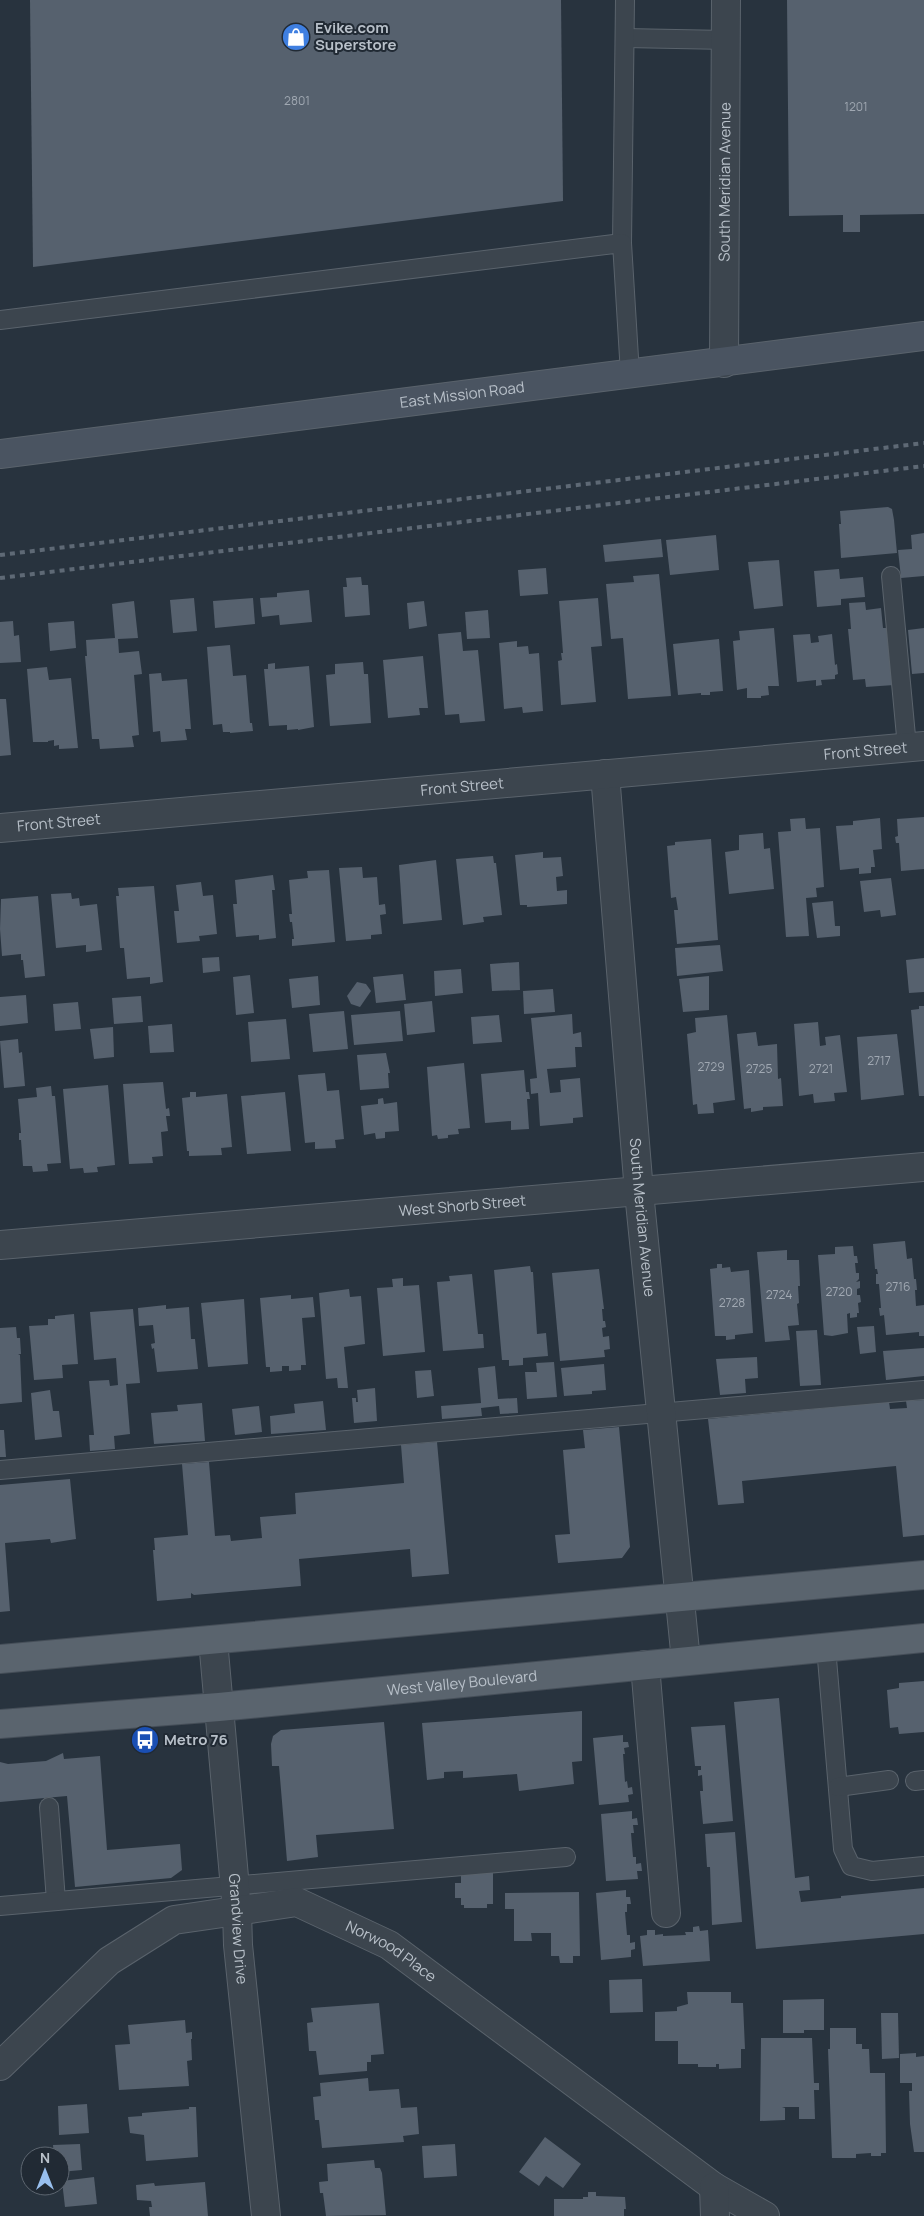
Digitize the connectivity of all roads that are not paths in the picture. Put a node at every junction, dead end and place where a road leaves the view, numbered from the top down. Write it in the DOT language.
graph roads {
  1 [pos="625,0"];
  2 [pos="726,0"];
  3 [pos="625,38"];
  4 [pos="727,40"];
  5 [pos="622,244"];
  6 [pos="0,320"];
  7 [pos="924,336"];
  8 [pos="724,363"];
  9 [pos="630,374"];
  10 [pos="0,454"];
  11 [pos="891,576"];
  12 [pos="916,746"];
  13 [pos="605,774"];
  14 [pos="0,828"];
  15 [pos="924,1167"];
  16 [pos="639,1192"];
  17 [pos="0,1245"];
  18 [pos="924,1390"];
  19 [pos="661,1412"];
  20 [pos="0,1470"];
  21 [pos="924,1575"];
  22 [pos="679,1598"];
  23 [pos="924,1638"];
  24 [pos="213,1640"];
  25 [pos="826,1647"];
  26 [pos="0,1659"];
  27 [pos="686,1661"];
  28 [pos="645,1665"];
  29 [pos="219,1707"];
  30 [pos="0,1724"];
  31 [pos="889,1780"];
  32 [pos="838,1787"];
  33 [pos="49,1806"];
  34 [pos="566,1857"];
  35 [pos="924,1866"];
  36 [pos="236,1898"];
  37 [pos="56,1901"];
  38 [pos="0,1906"];
  39 [pos="666,1913"];
  40 [pos="0,2066"];
  41 [pos="714,2188"];
  42 [pos="266,2216"];
  43 [pos="715,2216"];
  44 [pos="764,2216"];
  1 -- 3 [label="lane"];
  2 -- 4 [label="street, South Meridian Avenue"];
  3 -- 4 [label="lane"];
  3 -- 5 [label="lane"];
  4 -- 8 [label="street, South Meridian Avenue"];
  5 -- 6 [label="lane"];
  5 -- 9 [label="lane"];
  7 -- 8 [label="main road, East Mission Road"];
  8 -- 9 [label="main road, East Mission Road"];
  9 -- 10 [label="main road, East Mission Road"];
  11 -- 12 [label="lane"];
  12 -- 13 [label="street, Front Street"];
  13 -- 14 [label="street, Front Street"];
  13 -- 16 [label="street, South Meridian Avenue"];
  15 -- 16 [label="street, West Shorb Street"];
  16 -- 17 [label="street, West Shorb Street"];
  16 -- 19 [label="street, South Meridian Avenue"];
  18 -- 19 [label="lane"];
  19 -- 20 [label="lane"];
  19 -- 22 [label="street, South Meridian Avenue"];
  21 -- 22 [label="main road"];
  22 -- 24 [label="main road"];
  22 -- 27 [label="street, South Meridian Avenue"];
  23 -- 25 [label="main road, West Valley Boulevard"];
  24 -- 26 [label="main road"];
  24 -- 29 [label="street, Grandview Drive"];
  25 -- 27 [label="main road, West Valley Boulevard"];
  25 -- 32 [label="lane"];
  27 -- 28 [label="main road, West Valley Boulevard"];
  28 -- 29 [label="main road, West Valley Boulevard"];
  28 -- 39 [label="street"];
  29 -- 30 [label="main road, West Valley Boulevard"];
  29 -- 36 [label="street, Grandview Drive"];
  31 -- 32 [label="lane"];
  32 -- 35 [label="lane"];
  33 -- 37 [label="lane"];
  34 -- 36 [label="lane"];
  36 -- 37 [label="lane"];
  36 -- 40 [label="street, Norwood Place"];
  36 -- 41 [label="street, Norwood Place"];
  36 -- 42 [label="street, Grandview Drive"];
  37 -- 38 [label="lane"];
  41 -- 43 [label="street"];
  41 -- 44 [label="street, Norwood Place"];
}
